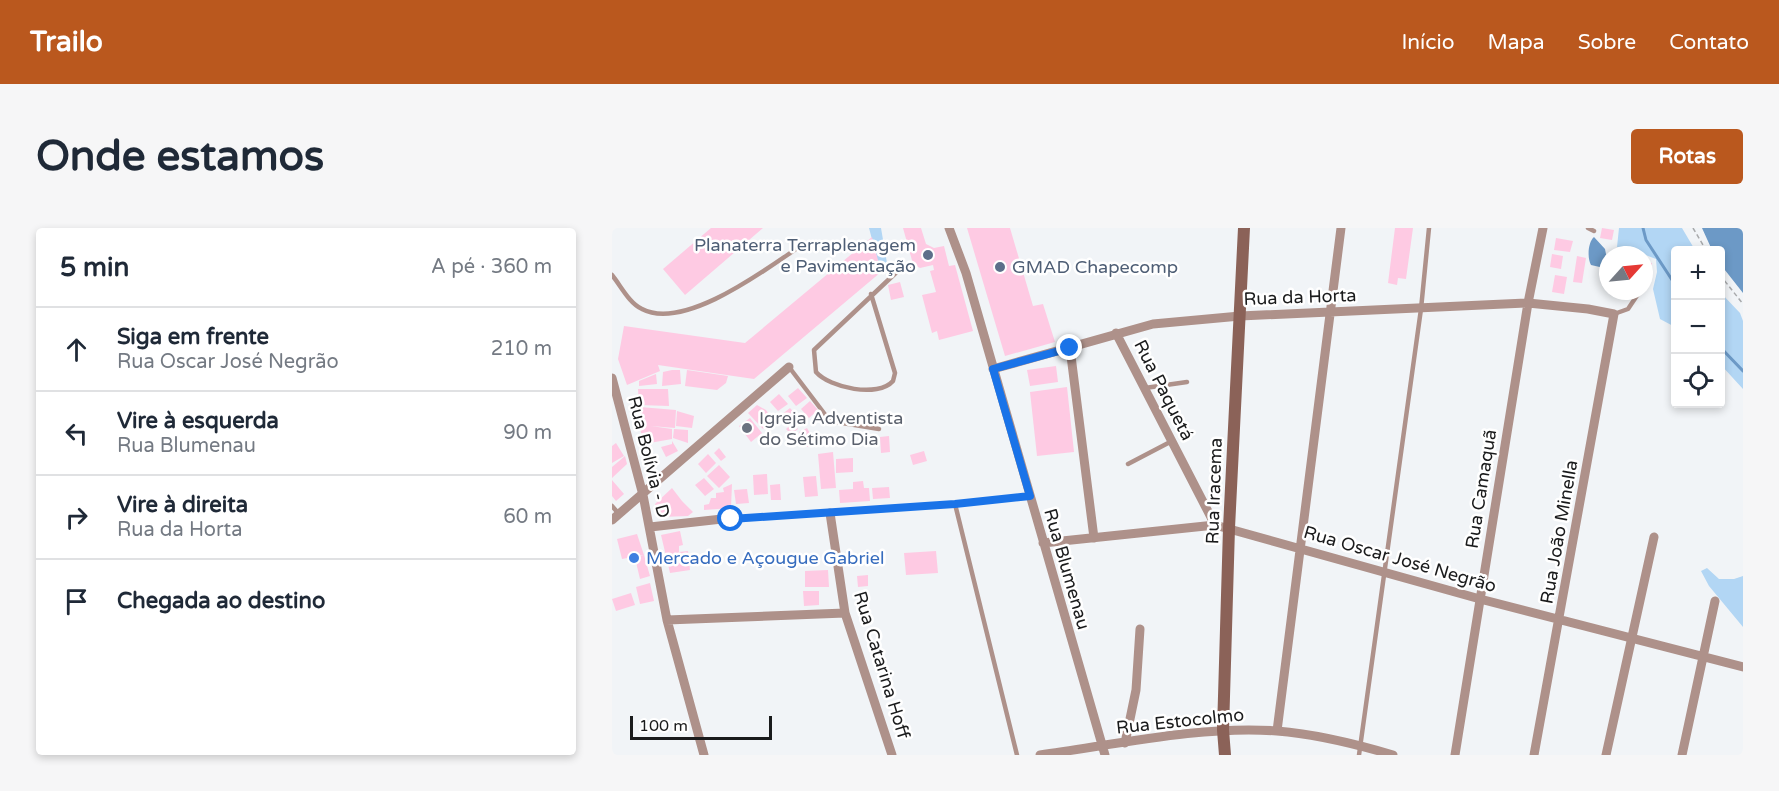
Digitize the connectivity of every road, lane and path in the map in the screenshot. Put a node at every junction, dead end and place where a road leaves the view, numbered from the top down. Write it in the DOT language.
graph roads {
  1 [pos="949,228"];
  2 [pos="1244,228"];
  3 [pos="1341,228"];
  4 [pos="1430,228"];
  5 [pos="1543,228"];
  6 [pos="1588,228"];
  7 [pos="1693,228"];
  8 [pos="1594,231"];
  9 [pos="1704,246"];
  10 [pos="799,247"];
  11 [pos="910,267"];
  12 [pos="612,275"];
  13 [pos="1725,281"];
  14 [pos="871,294"];
  15 [pos="1634,300"];
  16 [pos="1528,303"];
  17 [pos="1743,304"];
  18 [pos="1421,309"];
  19 [pos="1332,313"];
  20 [pos="1614,314"];
  21 [pos="1240,316"];
  22 [pos="1116,333"];
  23 [pos="1070,348"];
  24 [pos="789,367"];
  25 [pos="993,369"];
  26 [pos="612,378"];
  27 [pos="1186,382"];
  28 [pos="1145,388"];
  29 [pos="879,429"];
  30 [pos="1172,441"];
  31 [pos="1128,464"];
  32 [pos="644,495"];
  33 [pos="1030,496"];
  34 [pos="955,504"];
  35 [pos="612,506"];
  36 [pos="830,513"];
  37 [pos="616,517"];
  38 [pos="731,519"];
  39 [pos="1215,525"];
  40 [pos="650,527"];
  41 [pos="1229,528"];
  42 [pos="1094,537"];
  43 [pos="1654,537"];
  44 [pos="1043,543"];
  45 [pos="1300,548"];
  46 [pos="1383,572"];
  47 [pos="1480,599"];
  48 [pos="1715,601"];
  49 [pos="845,613"];
  50 [pos="667,620"];
  51 [pos="1560,620"];
  52 [pos="1140,629"];
  53 [pos="1632,639"];
  54 [pos="1704,656"];
  55 [pos="1743,667"];
  56 [pos="1223,730"];
  57 [pos="1277,731"];
  58 [pos="1125,743"];
  59 [pos="1360,750"];
  60 [pos="1103,751"];
  61 [pos="704,755"];
  62 [pos="892,755"];
  63 [pos="1017,755"];
  64 [pos="1040,755"];
  65 [pos="1225,755"];
  66 [pos="1393,755"];
  67 [pos="1455,755"];
  68 [pos="1534,755"];
  69 [pos="1606,755"];
  70 [pos="1682,755"];
  1 -- 25 [label="street, Rua Blumenau"];
  2 -- 21 [label="street, Rua Iracema"];
  3 -- 19 [label="street"];
  4 -- 18 [label="lane"];
  5 -- 16 [label="street, Rua Camaquã"];
  6 -- 8 [label="lane"];
  7 -- 9 [label="path"];
  10 -- 12 [label="lane"];
  11 -- 14 [label="lane"];
  13 -- 17 [label="path"];
  14 -- 14 [label="lane"];
  15 -- 20 [label="lane"];
  16 -- 18 [label="street, Rua da Horta"];
  16 -- 20 [label="street, Rua da Horta"];
  16 -- 47 [label="street, Rua Camaquã"];
  18 -- 19 [label="street, Rua da Horta"];
  18 -- 46 [label="lane"];
  19 -- 21 [label="street, Rua da Horta"];
  19 -- 45 [label="street"];
  20 -- 51 [label="street, Rua João Minella"];
  21 -- 22 [label="street, Rua da Horta"];
  21 -- 41 [label="street, Rua Iracema"];
  22 -- 23 [label="street, Rua da Horta"];
  22 -- 28 [label="street, Rua Paquetá"];
  23 -- 25 [label="street, Rua da Horta"];
  23 -- 42 [label="street"];
  24 -- 29 [label="lane"];
  24 -- 32 [label="street"];
  25 -- 33 [label="street, Rua Blumenau"];
  26 -- 32 [label="street, Rua Bolívia - D"];
  27 -- 28 [label="lane"];
  28 -- 30 [label="street, Rua Paquetá"];
  30 -- 31 [label="lane"];
  30 -- 39 [label="street, Rua Paquetá"];
  32 -- 37 [label="street"];
  32 -- 40 [label="street, Rua Bolívia - D"];
  33 -- 34 [label="lane"];
  33 -- 44 [label="street, Rua Blumenau"];
  34 -- 36 [label="lane"];
  34 -- 63 [label="lane"];
  35 -- 37 [label="lane"];
  36 -- 38 [label="lane"];
  36 -- 49 [label="street, Rua Catarina Hoff"];
  38 -- 40 [label="street"];
  39 -- 41 [label="street, Rua Oscar José Negrão"];
  39 -- 42 [label="street, Rua Oscar José Negrão"];
  40 -- 50 [label="street, Rua Bolívia - D"];
  41 -- 45 [label="street, Rua Oscar José Negrão"];
  41 -- 56 [label="street, Rua Iracema"];
  42 -- 44 [label="street, Rua Oscar José Negrão"];
  43 -- 53 [label="street"];
  44 -- 60 [label="street, Rua Blumenau"];
  45 -- 46 [label="street, Rua Oscar José Negrão"];
  45 -- 57 [label="street"];
  46 -- 47 [label="street, Rua Oscar José Negrão"];
  46 -- 59 [label="lane"];
  47 -- 51 [label="street, Rua Oscar José Negrão"];
  47 -- 67 [label="street, Rua Camaquã"];
  48 -- 54 [label="street"];
  49 -- 50 [label="street"];
  49 -- 62 [label="street, Rua Catarina Hoff"];
  50 -- 61 [label="street, Rua Bolívia - D"];
  51 -- 53 [label="street, Rua Oscar José Negrão"];
  51 -- 68 [label="street, Rua João Minella"];
  52 -- 58 [label="street"];
  53 -- 54 [label="street, Rua Oscar José Negrão"];
  53 -- 69 [label="street"];
  54 -- 55 [label="street, Rua Oscar José Negrão"];
  54 -- 70 [label="street"];
  56 -- 57 [label="street, Rua Estocolmo"];
  56 -- 58 [label="street, Rua Estocolmo"];
  56 -- 65 [label="street, Rua Iracema"];
  57 -- 59 [label="street, Rua Estocolmo"];
  58 -- 60 [label="street, Rua Estocolmo"];
  59 -- 66 [label="street, Rua Estocolmo"];
  60 -- 64 [label="street, Rua Estocolmo"];
}
